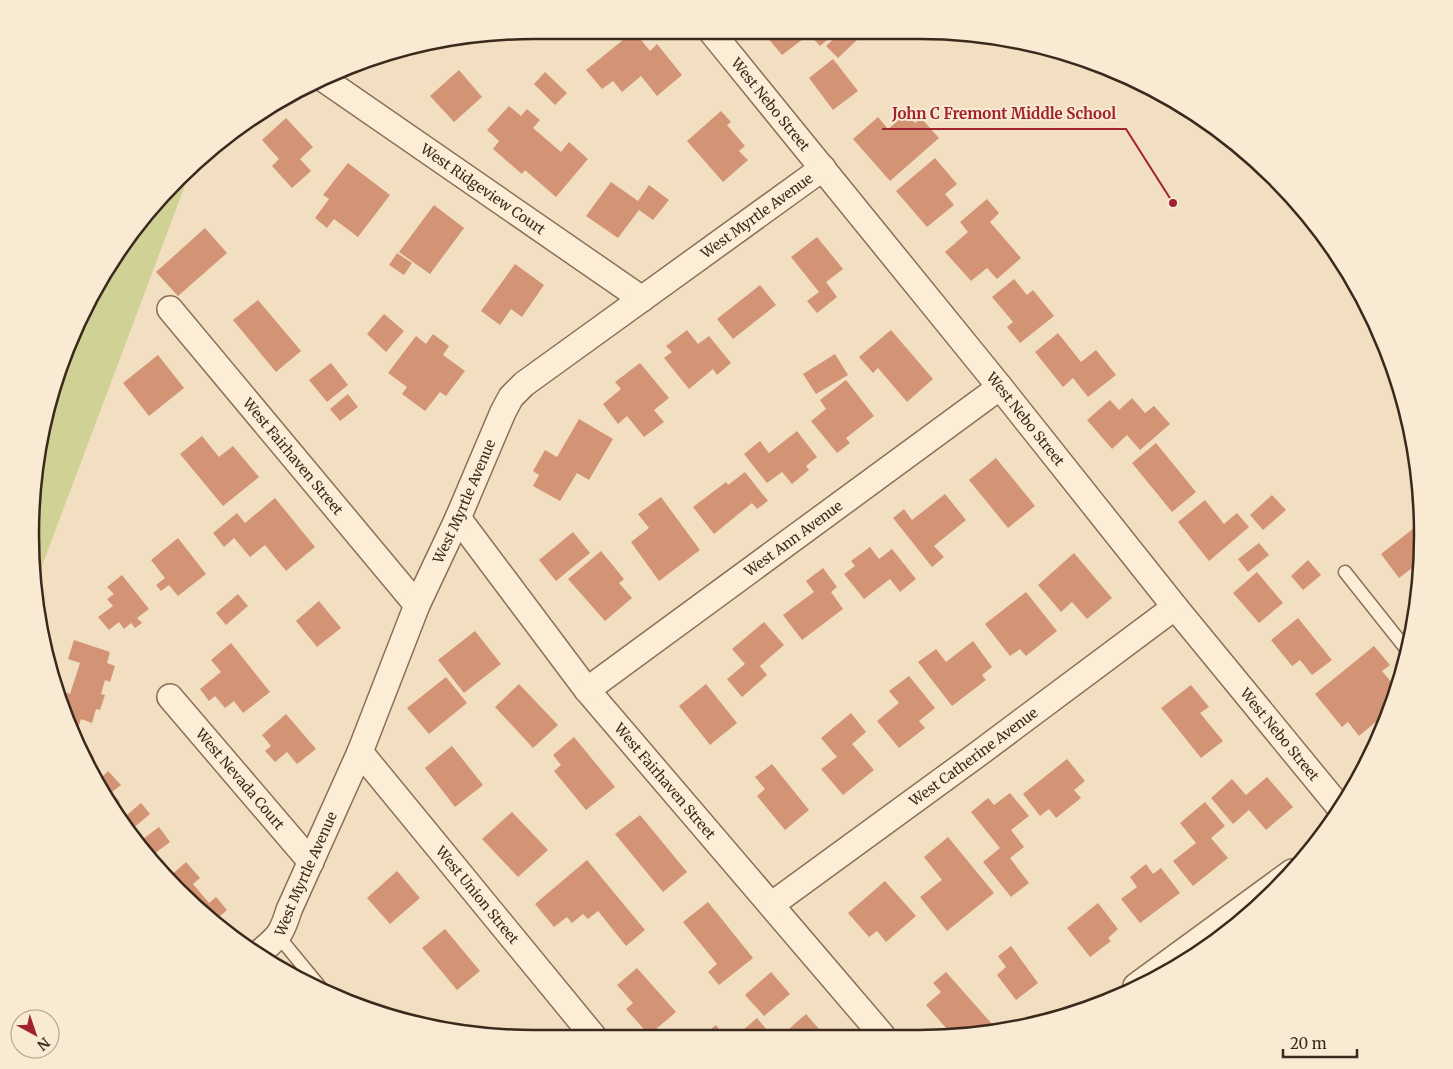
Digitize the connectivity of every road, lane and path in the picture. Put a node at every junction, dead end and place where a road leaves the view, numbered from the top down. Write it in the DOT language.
graph roads {
  1 [pos="717,39"];
  2 [pos="330,83"];
  3 [pos="822,168"];
  4 [pos="642,299"];
  5 [pos="170,309"];
  6 [pos="1000,387"];
  7 [pos="458,518"];
  8 [pos="1345,572"];
  9 [pos="418,605"];
  10 [pos="1175,607"];
  11 [pos="1402,644"];
  12 [pos="587,690"];
  13 [pos="170,697"];
  14 [pos="360,752"];
  15 [pos="1336,803"];
  16 [pos="311,862"];
  17 [pos="1249,904"];
  18 [pos="771,905"];
  19 [pos="279,937"];
  20 [pos="263,950"];
  21 [pos="1167,964"];
  22 [pos="312,978"];
  23 [pos="588,1030"];
  24 [pos="878,1030"];
  1 -- 3 [label="street, West Nebo Street"];
  2 -- 4 [label="street, West Ridgeview Court"];
  3 -- 4 [label="street, West Myrtle Avenue"];
  3 -- 6 [label="street, West Nebo Street"];
  4 -- 7 [label="street, West Myrtle Avenue"];
  5 -- 9 [label="street, West Fairhaven Street"];
  6 -- 10 [label="street, West Nebo Street"];
  6 -- 12 [label="street, West Ann Avenue"];
  7 -- 9 [label="street, West Myrtle Avenue"];
  7 -- 12 [label="street, West Fairhaven Street"];
  8 -- 11 [label="lane"];
  9 -- 14 [label="street, West Myrtle Avenue"];
  10 -- 15 [label="street, West Nebo Street"];
  10 -- 18 [label="street, West Catherine Avenue"];
  12 -- 18 [label="street, West Fairhaven Street"];
  13 -- 16 [label="street, West Nevada Court"];
  14 -- 16 [label="street, West Myrtle Avenue"];
  14 -- 23 [label="street, West Union Street"];
  16 -- 19 [label="street, West Myrtle Avenue"];
  17 -- 21 [label="street"];
  18 -- 24 [label="street, West Fairhaven Street"];
  19 -- 20 [label="street, West Myrtle Avenue"];
  19 -- 22 [label="lane"];
}
